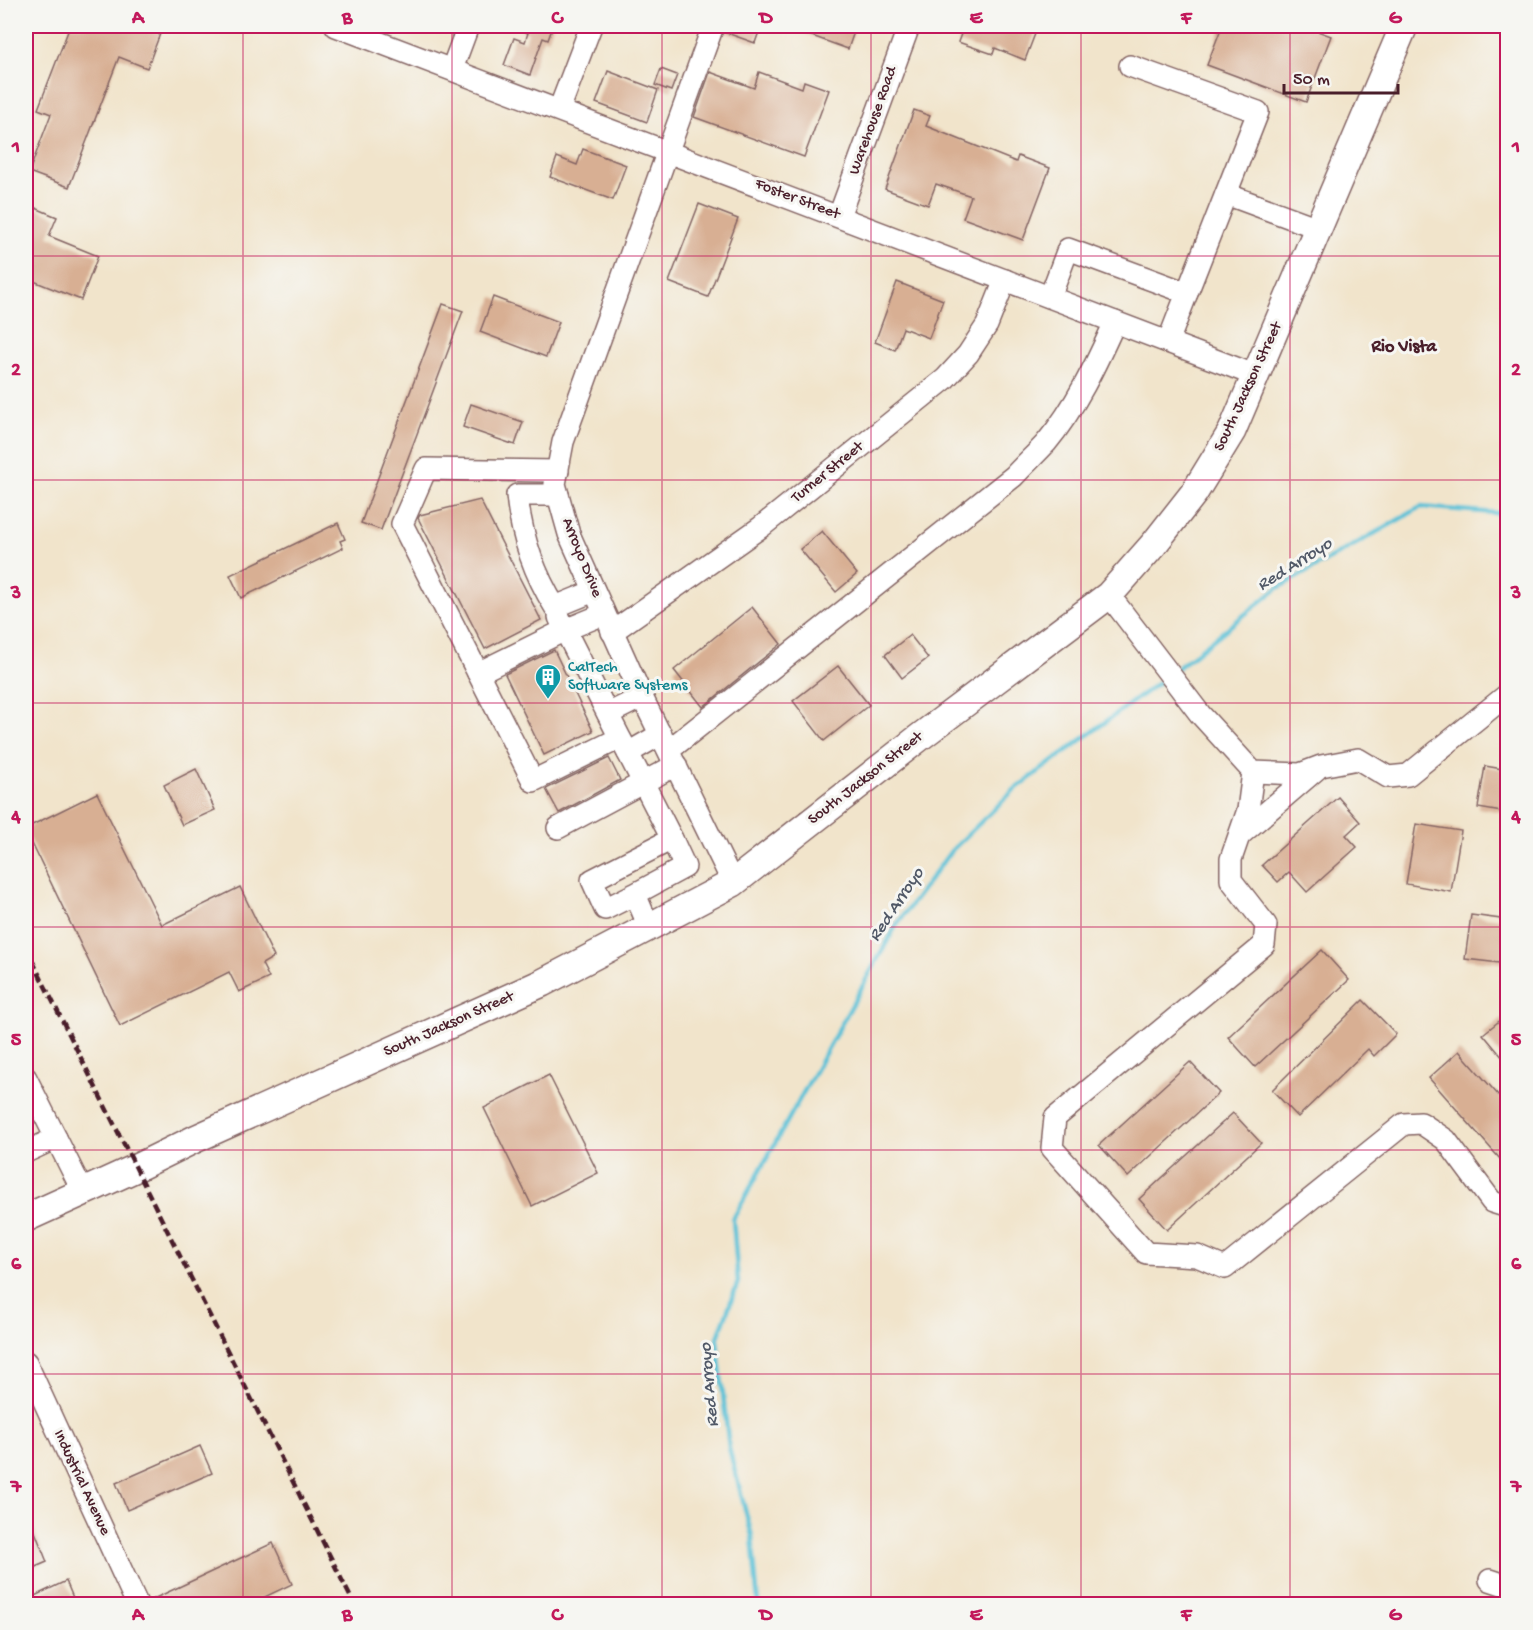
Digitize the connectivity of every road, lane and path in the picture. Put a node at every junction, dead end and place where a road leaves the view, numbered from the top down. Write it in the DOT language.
graph roads {
  1 [pos="468,26"];
  2 [pos="591,26"];
  3 [pos="712,26"];
  4 [pos="909,26"];
  5 [pos="1404,26"];
  6 [pos="342,27"];
  7 [pos="1130,66"];
  8 [pos="452,69"];
  9 [pos="560,110"];
  10 [pos="667,150"];
  11 [pos="1226,194"];
  12 [pos="839,216"];
  13 [pos="1318,228"];
  14 [pos="1005,280"];
  15 [pos="1187,293"];
  16 [pos="1050,297"];
  17 [pos="1114,322"];
  18 [pos="1168,342"];
  19 [pos="1257,376"];
  20 [pos="516,470"];
  21 [pos="558,471"];
  22 [pos="517,495"];
  23 [pos="558,495"];
  24 [pos="594,591"];
  25 [pos="1109,595"];
  26 [pos="555,607"];
  27 [pos="608,623"];
  28 [pos="565,630"];
  29 [pos="478,673"];
  30 [pos="1508,694"];
  31 [pos="642,697"];
  32 [pos="608,714"];
  33 [pos="624,746"];
  34 [pos="669,750"];
  35 [pos="1321,766"];
  36 [pos="1253,772"];
  37 [pos="644,783"];
  38 [pos="558,828"];
  39 [pos="1240,835"];
  40 [pos="672,838"];
  41 [pos="733,883"];
  42 [pos="635,894"];
  43 [pos="650,927"];
  44 [pos="26,1078"];
  45 [pos="56,1138"];
  46 [pos="26,1152"];
  47 [pos="83,1192"];
  48 [pos="1508,1207"];
  49 [pos="26,1218"];
  50 [pos="26,1362"];
  51 [pos="137,1605"];
  1 -- 8 [label="street"];
  2 -- 9 [label="street"];
  3 -- 10 [label="street, Arroyo Drive"];
  4 -- 12 [label="street, Warehouse Road"];
  5 -- 13 [label="main road, South Jackson Street"];
  6 -- 8 [label="street, Foster Street"];
  7 -- 11 [label="street"];
  8 -- 9 [label="street, Foster Street"];
  9 -- 10 [label="street, Foster Street"];
  10 -- 12 [label="street, Foster Street"];
  10 -- 21 [label="street, Arroyo Drive"];
  11 -- 13 [label="street"];
  11 -- 15 [label="street"];
  12 -- 14 [label="street, Foster Street"];
  13 -- 19 [label="main road, South Jackson Street"];
  14 -- 16 [label="street, Foster Street"];
  14 -- 27 [label="street, Turner Street"];
  15 -- 16 [label="street"];
  15 -- 18 [label="street"];
  16 -- 17 [label="street, Foster Street"];
  17 -- 18 [label="street, Foster Street"];
  17 -- 34 [label="street"];
  18 -- 19 [label="street, Foster Street"];
  19 -- 25 [label="main road, South Jackson Street"];
  20 -- 21 [label="street"];
  20 -- 22 [label="street"];
  20 -- 29 [label="street"];
  21 -- 23 [label="street, Arroyo Drive"];
  22 -- 23 [label="street"];
  22 -- 26 [label="street"];
  23 -- 24 [label="street, Arroyo Drive"];
  24 -- 26 [label="street"];
  24 -- 27 [label="street, Arroyo Drive"];
  25 -- 36 [label="street"];
  25 -- 41 [label="main road, South Jackson Street"];
  26 -- 28 [label="street"];
  27 -- 28 [label="street, Turner Street"];
  27 -- 31 [label="street, Arroyo Drive"];
  28 -- 29 [label="street, Turner Street"];
  28 -- 32 [label="street"];
  29 -- 33 [label="street"];
  30 -- 35 [label="street"];
  31 -- 32 [label="street"];
  31 -- 34 [label="street, Arroyo Drive"];
  32 -- 33 [label="street"];
  33 -- 34 [label="street"];
  33 -- 37 [label="street"];
  34 -- 37 [label="street"];
  34 -- 41 [label="street, Arroyo Drive"];
  35 -- 36 [label="street"];
  35 -- 39 [label="street"];
  36 -- 39 [label="street"];
  37 -- 38 [label="street"];
  37 -- 40 [label="street"];
  39 -- 48 [label="street"];
  40 -- 42 [label="street"];
  40 -- 42 [label="street"];
  41 -- 43 [label="main road, South Jackson Street"];
  42 -- 43 [label="street"];
  43 -- 47 [label="main road, South Jackson Street"];
  44 -- 45 [label="street"];
  45 -- 46 [label="street"];
  45 -- 47 [label="street"];
  47 -- 49 [label="main road, South Jackson Street"];
  50 -- 51 [label="street, Industrial Avenue"];
}
